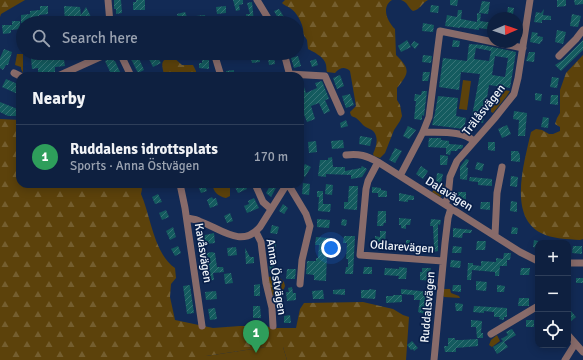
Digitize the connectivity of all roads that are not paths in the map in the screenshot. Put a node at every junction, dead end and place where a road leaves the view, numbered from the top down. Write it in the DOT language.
graph roads {
  1 [pos="108,0"];
  2 [pos="257,0"];
  3 [pos="530,0"];
  4 [pos="109,16"];
  5 [pos="267,16"];
  6 [pos="583,30"];
  7 [pos="487,41"];
  8 [pos="523,48"];
  9 [pos="559,56"];
  10 [pos="93,60"];
  11 [pos="123,60"];
  12 [pos="216,60"];
  13 [pos="286,60"];
  14 [pos="67,72"];
  15 [pos="129,72"];
  16 [pos="220,72"];
  17 [pos="288,72"];
  18 [pos="304,75"];
  19 [pos="341,112"];
  20 [pos="423,132"];
  21 [pos="474,141"];
  22 [pos="346,155"];
  23 [pos="378,162"];
  24 [pos="502,168"];
  25 [pos="400,176"];
  26 [pos="181,188"];
  27 [pos="257,188"];
  28 [pos="284,188"];
  29 [pos="291,188"];
  30 [pos="448,206"];
  31 [pos="271,209"];
  32 [pos="187,218"];
  33 [pos="256,232"];
  34 [pos="495,235"];
  35 [pos="535,260"];
  36 [pos="443,261"];
  37 [pos="571,263"];
  38 [pos="583,263"];
  39 [pos="300,284"];
  40 [pos="535,308"];
  41 [pos="202,326"];
  42 [pos="272,326"];
  43 [pos="491,334"];
  44 [pos="571,339"];
  45 [pos="575,344"];
  46 [pos="583,352"];
  47 [pos="434,360"];
  48 [pos="565,360"];
  1 -- 4 [label="street"];
  2 -- 5 [label="street"];
  3 -- 8 [label="street, Trälåsvägen"];
  6 -- 9 [label="street"];
  7 -- 20 [label="street"];
  8 -- 21 [label="street, Trälåsvägen"];
  10 -- 14 [label="street"];
  11 -- 15 [label="street"];
  12 -- 16 [label="street"];
  13 -- 17 [label="street"];
  18 -- 19 [label="street"];
  20 -- 21 [label="street"];
  20 -- 25 [label="street"];
  21 -- 30 [label="street, Trälåsvägen"];
  22 -- 23 [label="street, Dalavägen"];
  23 -- 25 [label="street, Dalavägen"];
  23 -- 36 [label="street, Odlarevägen"];
  24 -- 34 [label="street"];
  25 -- 30 [label="street, Dalavägen"];
  26 -- 32 [label="street, Kavåsvägen"];
  27 -- 31 [label="street"];
  28 -- 31 [label="street"];
  29 -- 39 [label="street"];
  30 -- 34 [label="street, Dalavägen"];
  30 -- 36 [label="street, Ruddalsvägen"];
  31 -- 33 [label="street"];
  32 -- 33 [label="street"];
  32 -- 41 [label="street, Kavåsvägen"];
  33 -- 42 [label="street, Anna Östvägen"];
  34 -- 35 [label="street, Dalavägen"];
  36 -- 47 [label="street, Ruddalsvägen"];
  37 -- 38 [label="street"];
  40 -- 43 [label="street"];
  44 -- 45 [label="street"];
  45 -- 46 [label="street"];
  45 -- 48 [label="street"];
}
